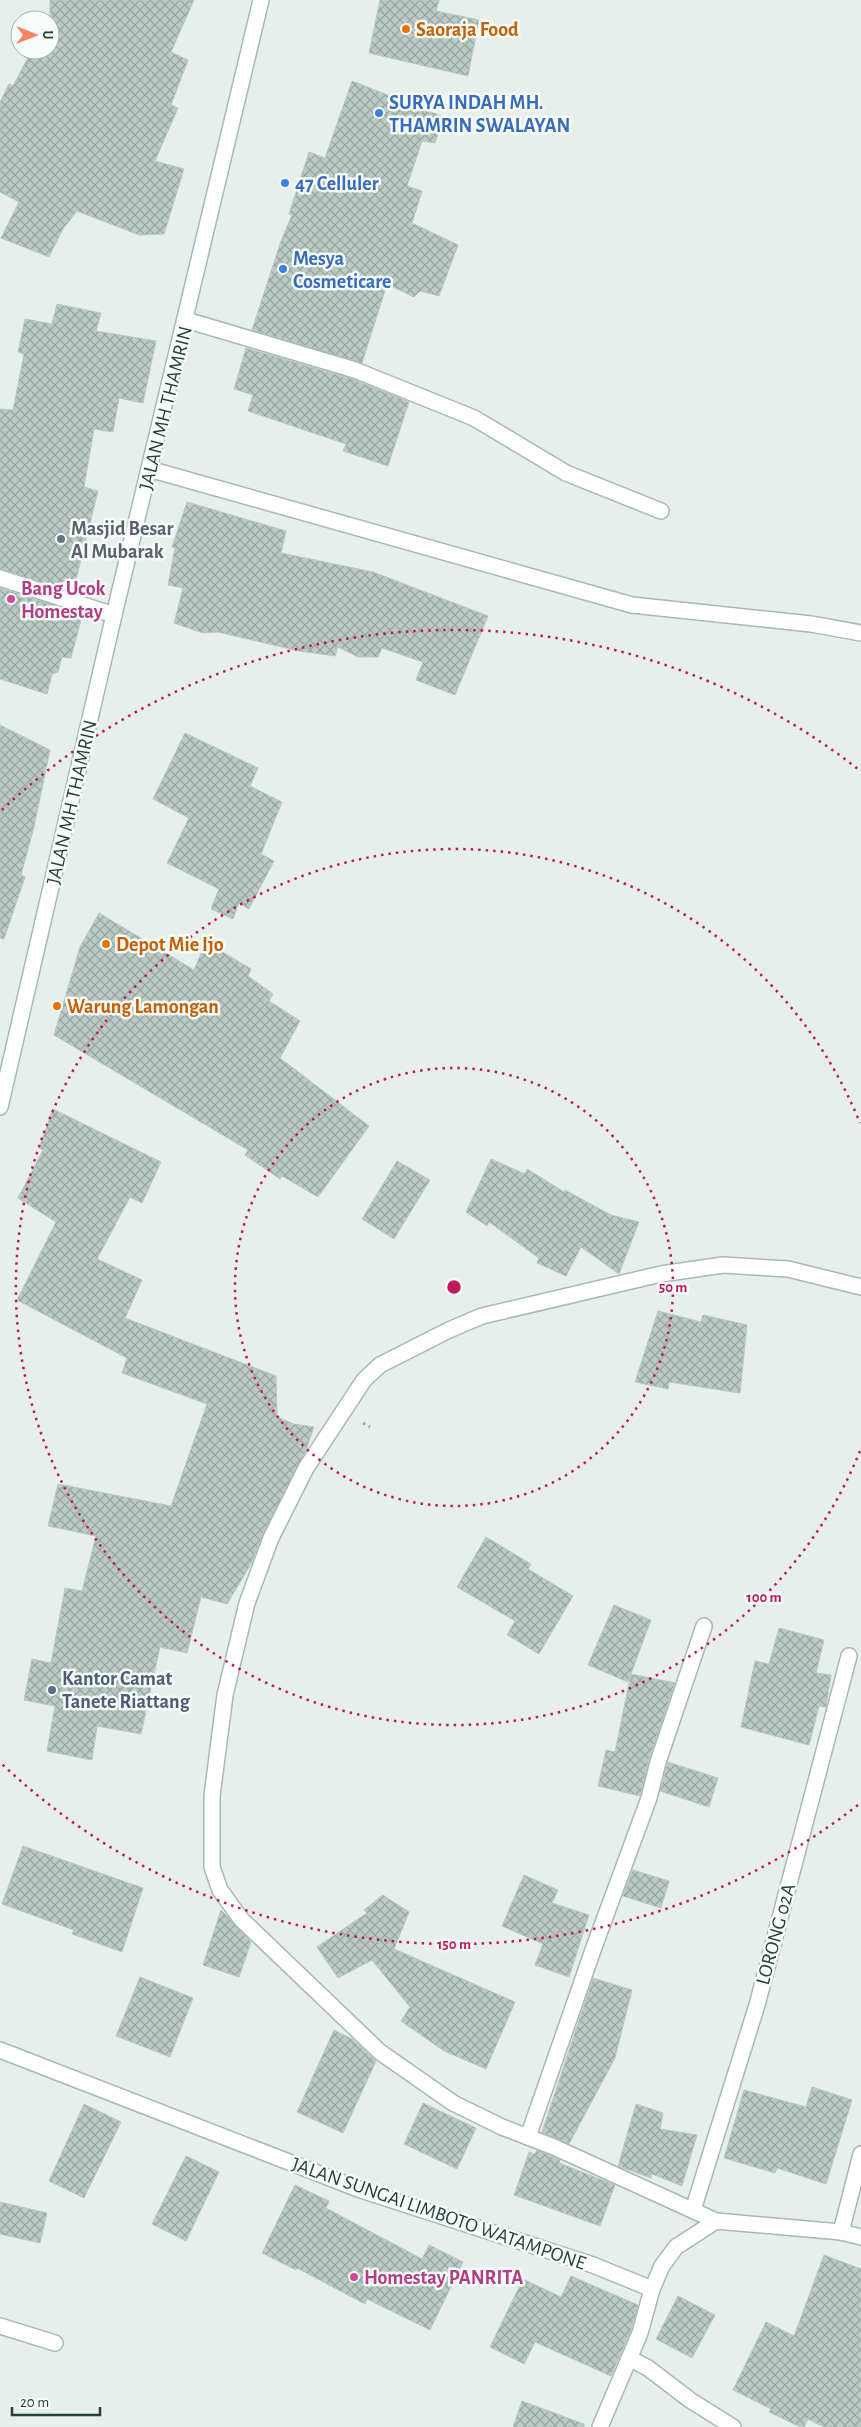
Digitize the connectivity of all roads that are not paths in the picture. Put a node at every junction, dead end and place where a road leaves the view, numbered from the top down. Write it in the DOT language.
graph roads {
  1 [pos="261,0"];
  2 [pos="186,320"];
  3 [pos="149,469"];
  4 [pos="660,511"];
  5 [pos="0,578"];
  6 [pos="114,615"];
  7 [pos="861,633"];
  8 [pos="0,1107"];
  9 [pos="861,1287"];
  10 [pos="704,1626"];
  11 [pos="849,1656"];
  12 [pos="0,2050"];
  13 [pos="528,2137"];
  14 [pos="861,2154"];
  15 [pos="693,2210"];
  16 [pos="716,2221"];
  17 [pos="841,2232"];
  18 [pos="861,2237"];
  19 [pos="652,2289"];
  20 [pos="0,2326"];
  21 [pos="55,2342"];
  22 [pos="628,2358"];
  23 [pos="600,2427"];
  24 [pos="733,2427"];
  1 -- 2 [label="street, JALAN MH THAMRIN"];
  2 -- 3 [label="street, JALAN MH THAMRIN"];
  2 -- 4 [label="street"];
  3 -- 6 [label="street, JALAN MH THAMRIN"];
  3 -- 7 [label="street"];
  5 -- 6 [label="street"];
  6 -- 8 [label="street, JALAN MH THAMRIN"];
  9 -- 13 [label="street"];
  10 -- 13 [label="street"];
  11 -- 15 [label="street, LORONG 02A"];
  12 -- 19 [label="street, JALAN SUNGAI LIMBOTO WATAMPONE"];
  13 -- 15 [label="street"];
  14 -- 17 [label="street"];
  15 -- 16 [label="street"];
  16 -- 17 [label="street"];
  16 -- 19 [label="street"];
  17 -- 18 [label="street"];
  19 -- 22 [label="street"];
  20 -- 21 [label="street"];
  22 -- 23 [label="street"];
  22 -- 24 [label="street"];
}
